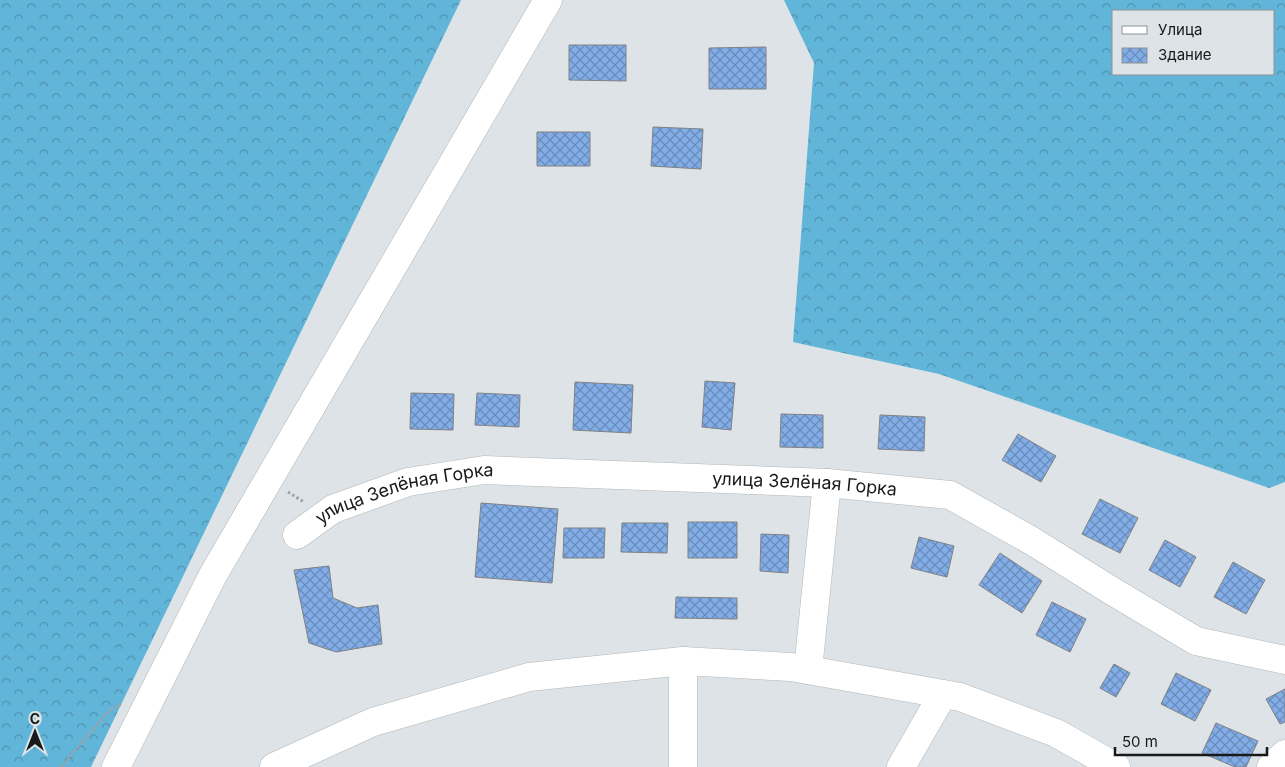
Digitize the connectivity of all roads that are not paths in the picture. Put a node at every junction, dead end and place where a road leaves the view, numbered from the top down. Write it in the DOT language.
graph roads {
  1 [pos="548,0"];
  2 [pos="827,483"];
  3 [pos="297,535"];
  4 [pos="1285,660"];
  5 [pos="683,661"];
  6 [pos="808,670"];
  7 [pos="943,694"];
  8 [pos="1285,754"];
  9 [pos="116,767"];
  10 [pos="274,767"];
  11 [pos="683,767"];
  12 [pos="901,767"];
  13 [pos="1116,767"];
  14 [pos="1271,767"];
  1 -- 9 [label="street"];
  2 -- 3 [label="street, улица Зелёная Горка"];
  2 -- 4 [label="street, улица Зелёная Горка"];
  2 -- 6 [label="street"];
  5 -- 6 [label="street"];
  5 -- 10 [label="street"];
  5 -- 11 [label="street"];
  6 -- 7 [label="street"];
  7 -- 12 [label="street"];
  7 -- 13 [label="street"];
  8 -- 14 [label="street"];
}
